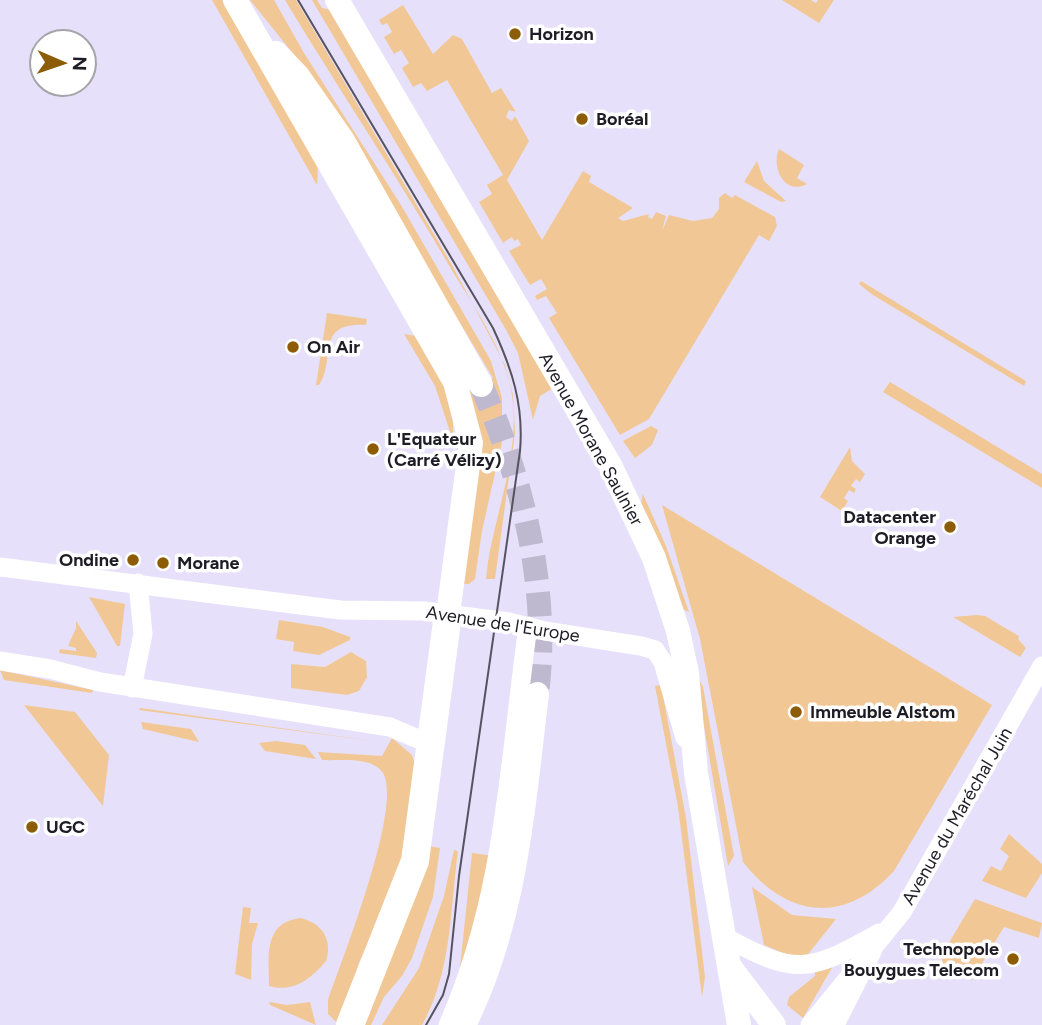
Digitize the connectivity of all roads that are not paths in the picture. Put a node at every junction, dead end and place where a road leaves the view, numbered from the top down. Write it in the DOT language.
graph roads {
  1 [pos="234,0"];
  2 [pos="337,0"];
  3 [pos="251,27"];
  4 [pos="481,385"];
  5 [pos="0,567"];
  6 [pos="138,583"];
  7 [pos="448,614"];
  8 [pos="528,626"];
  9 [pos="0,661"];
  10 [pos="1042,666"];
  11 [pos="132,688"];
  12 [pos="537,694"];
  13 [pos="432,746"];
  14 [pos="696,773"];
  15 [pos="886,929"];
  16 [pos="723,936"];
  17 [pos="870,950"];
  18 [pos="728,964"];
  19 [pos="350,1025"];
  20 [pos="448,1025"];
  21 [pos="464,1025"];
  22 [pos="739,1025"];
  23 [pos="774,1025"];
  24 [pos="810,1025"];
  25 [pos="832,1025"];
  1 -- 3 [label="main road"];
  2 -- 14 [label="main road, Avenue Morane Saulnier"];
  3 -- 4 [label="main road"];
  3 -- 7 [label="main road"];
  5 -- 6 [label="street, Avenue de l'Europe"];
  6 -- 7 [label="street, Avenue de l'Europe"];
  6 -- 11 [label="street"];
  7 -- 8 [label="street, Avenue de l'Europe"];
  7 -- 13 [label="highway"];
  8 -- 14 [label="street, Avenue de l'Europe"];
  8 -- 20 [label="street"];
  9 -- 11 [label="street"];
  10 -- 15 [label="street, Avenue du Maréchal Juin"];
  11 -- 13 [label="street"];
  12 -- 21 [label="main road"];
  13 -- 19 [label="highway"];
  14 -- 16 [label="main road, Avenue Morane Saulnier"];
  15 -- 16 [label="street"];
  15 -- 17 [label="street, Avenue du Maréchal Juin"];
  16 -- 18 [label="main road, Avenue Morane Saulnier"];
  17 -- 24 [label="street, Avenue du Maréchal Juin"];
  17 -- 25 [label="main road"];
  18 -- 22 [label="main road, Avenue Morane Saulnier"];
  18 -- 23 [label="main road, Avenue Morane Saulnier"];
}
